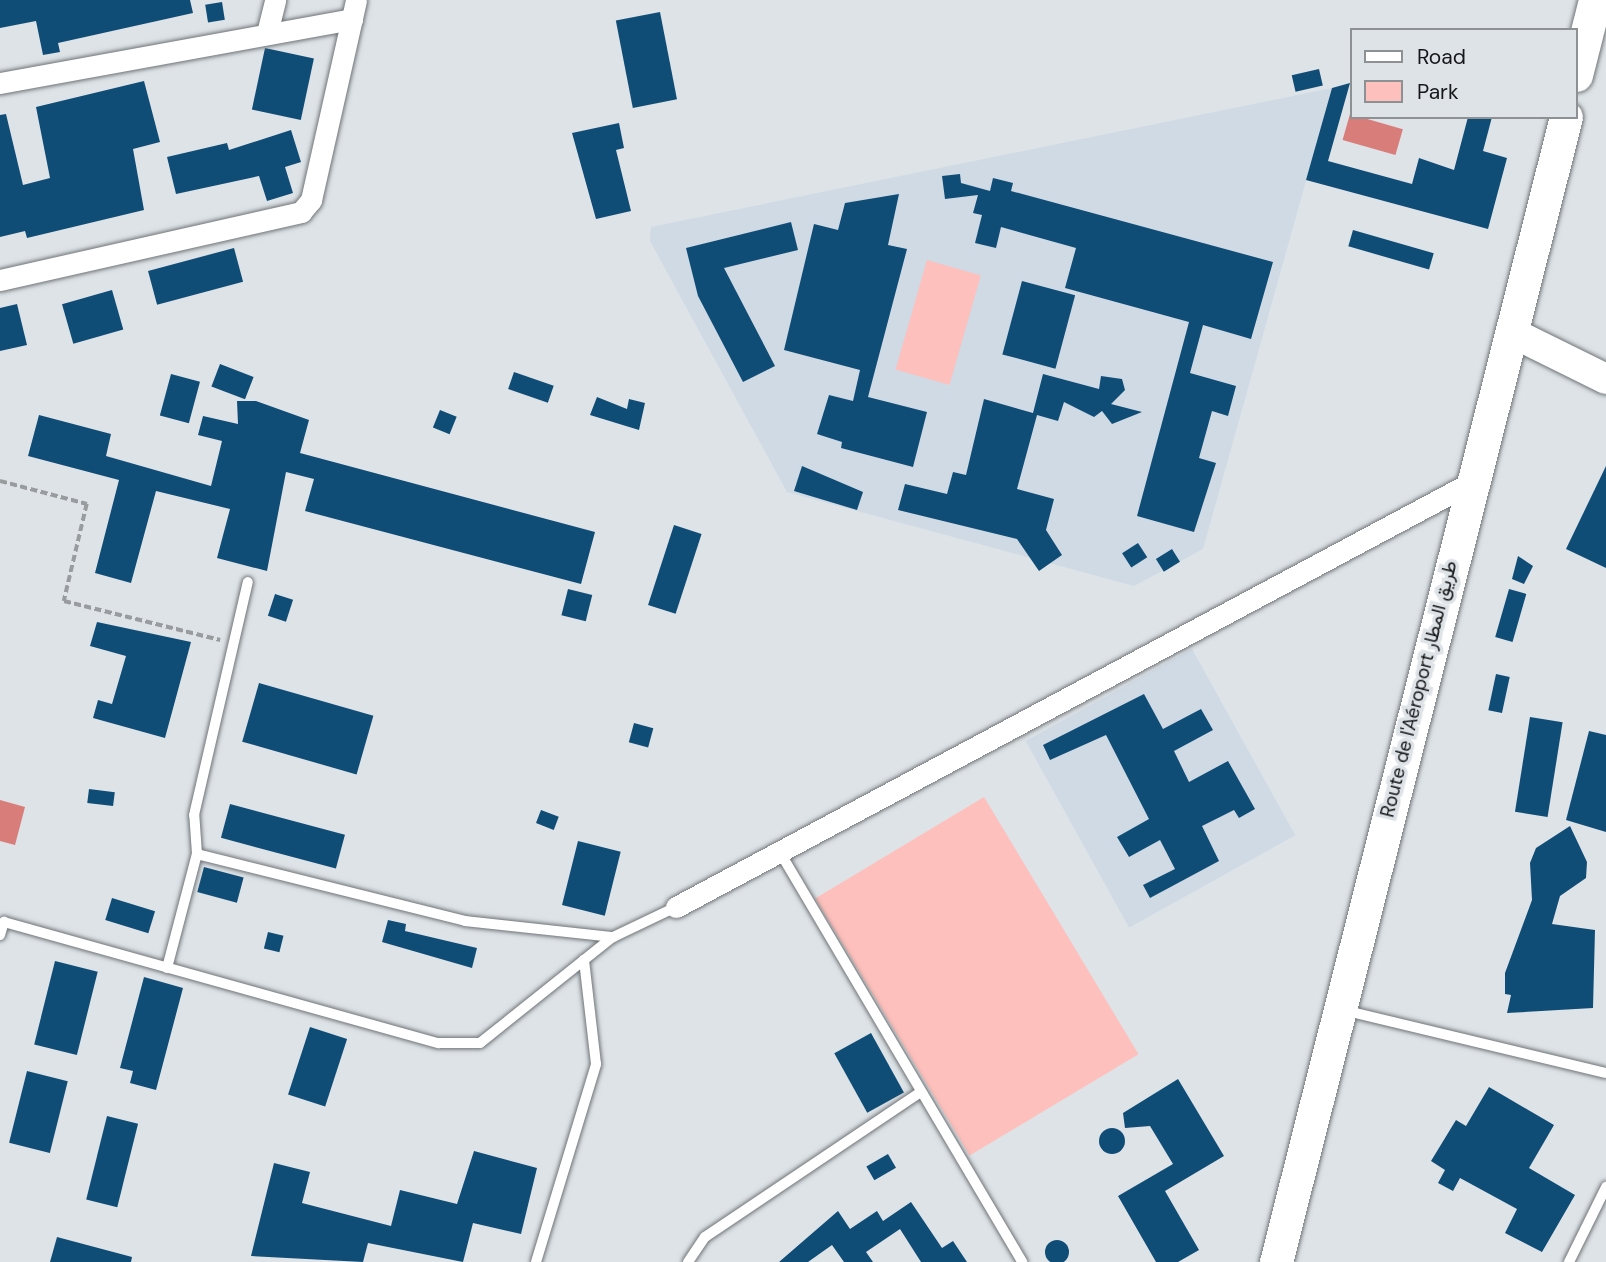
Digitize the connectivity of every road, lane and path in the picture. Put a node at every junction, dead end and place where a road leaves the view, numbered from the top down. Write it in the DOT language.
graph roads {
  1 [pos="275,0"];
  2 [pos="1595,0"];
  3 [pos="354,10"];
  4 [pos="267,33"];
  5 [pos="1578,67"];
  6 [pos="0,83"];
  7 [pos="1566,119"];
  8 [pos="0,280"];
  9 [pos="1513,333"];
  10 [pos="1606,379"];
  11 [pos="0,481"];
  12 [pos="1470,483"];
  13 [pos="248,582"];
  14 [pos="232,643"];
  15 [pos="197,854"];
  16 [pos="781,854"];
  17 [pos="676,907"];
  18 [pos="0,935"];
  19 [pos="613,937"];
  20 [pos="584,960"];
  21 [pos="167,968"];
  22 [pos="1340,1009"];
  23 [pos="1606,1073"];
  24 [pos="918,1094"];
  25 [pos="1606,1187"];
  26 [pos="536,1262"];
  27 [pos="688,1262"];
  28 [pos="1022,1262"];
  29 [pos="1276,1262"];
  30 [pos="1569,1262"];
  1 -- 4 [label="street"];
  2 -- 5 [label="main road"];
  3 -- 4 [label="street"];
  3 -- 8 [label="street"];
  4 -- 6 [label="street"];
  7 -- 9 [label="main road, Route de l'Aéroport طريق المطار"];
  9 -- 10 [label="main road"];
  9 -- 12 [label="main road, Route de l'Aéroport طريق المطار"];
  11 -- 14 [label="path"];
  12 -- 16 [label="street"];
  12 -- 22 [label="main road, Route de l'Aéroport طريق المطار"];
  13 -- 14 [label="lane"];
  14 -- 15 [label="lane"];
  15 -- 19 [label="lane"];
  15 -- 21 [label="lane"];
  16 -- 17 [label="street"];
  16 -- 24 [label="lane"];
  17 -- 19 [label="lane"];
  18 -- 21 [label="lane"];
  19 -- 20 [label="lane"];
  20 -- 21 [label="lane"];
  20 -- 26 [label="lane"];
  22 -- 23 [label="lane"];
  22 -- 29 [label="main road, Route de l'Aéroport طريق المطار"];
  24 -- 27 [label="lane"];
  24 -- 28 [label="lane"];
  25 -- 30 [label="lane"];
}
